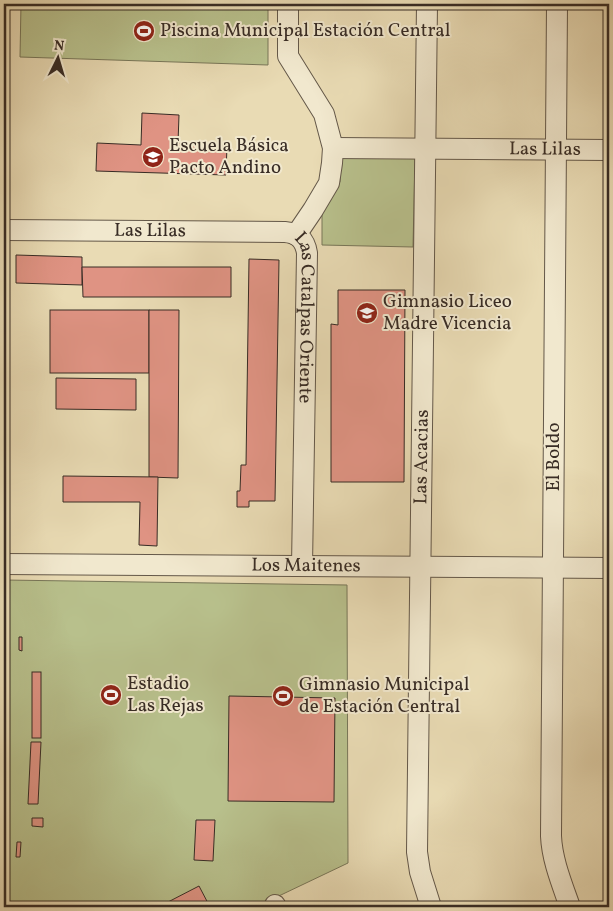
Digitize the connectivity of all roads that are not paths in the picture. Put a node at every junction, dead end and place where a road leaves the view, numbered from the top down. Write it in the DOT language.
graph roads {
  1 [pos="288,4"];
  2 [pos="427,4"];
  3 [pos="557,4"];
  4 [pos="333,148"];
  5 [pos="426,148"];
  6 [pos="556,149"];
  7 [pos="609,150"];
  8 [pos="4,230"];
  9 [pos="296,235"];
  10 [pos="4,564"];
  11 [pos="302,566"];
  12 [pos="420,567"];
  13 [pos="554,568"];
  14 [pos="609,568"];
  15 [pos="431,907"];
  16 [pos="570,907"];
  1 -- 4 [label="street, Las Catalpas Oriente"];
  2 -- 5 [label="street, Las Acacias"];
  3 -- 6 [label="street, El Boldo"];
  4 -- 5 [label="street, Las Lilas"];
  4 -- 9 [label="street, Las Catalpas Oriente"];
  5 -- 6 [label="street, Las Lilas"];
  5 -- 12 [label="street, Las Acacias"];
  6 -- 7 [label="street, Las Lilas"];
  6 -- 13 [label="street, El Boldo"];
  8 -- 9 [label="street, Las Lilas"];
  9 -- 11 [label="street, Las Catalpas Oriente"];
  10 -- 11 [label="street, Los Maitenes"];
  11 -- 12 [label="street, Los Maitenes"];
  12 -- 13 [label="street, Los Maitenes"];
  12 -- 15 [label="street, Las Acacias"];
  13 -- 14 [label="street, Los Maitenes"];
  13 -- 16 [label="street, El Boldo"];
}
